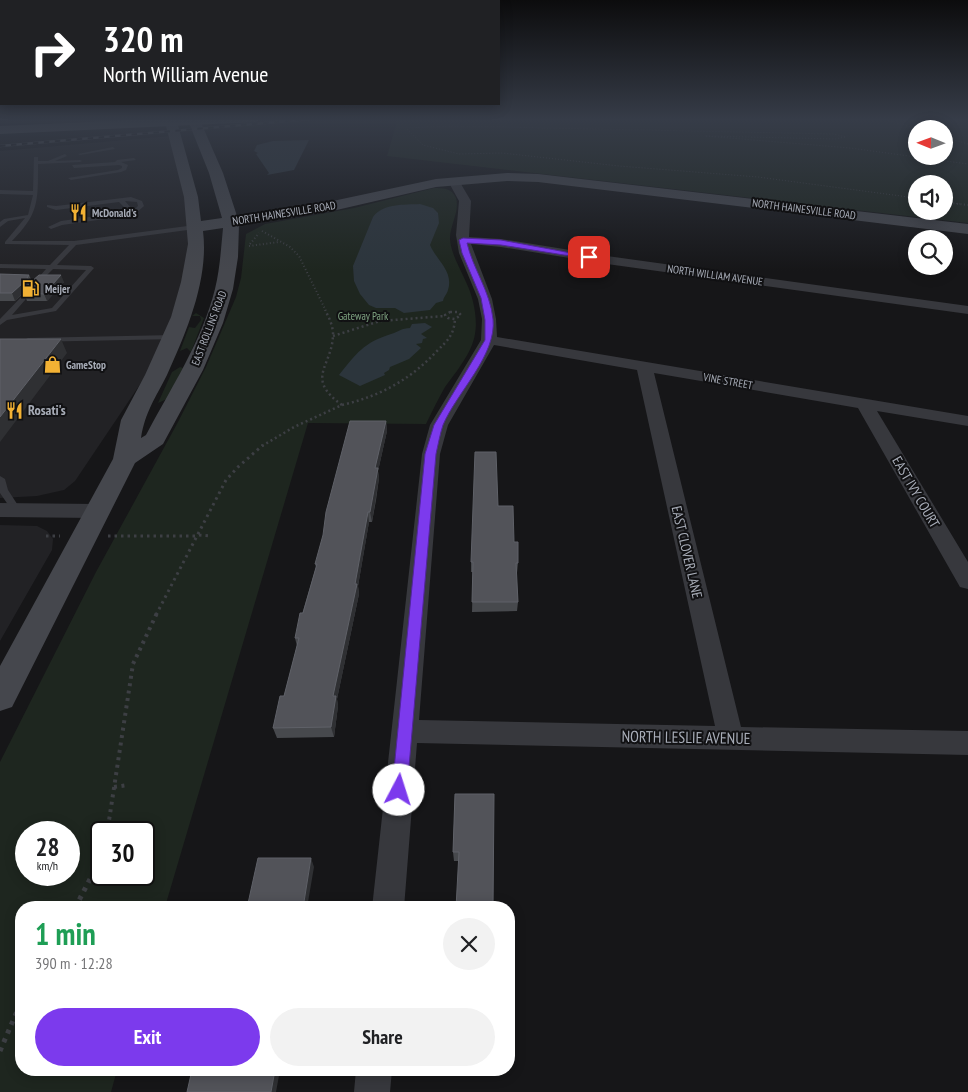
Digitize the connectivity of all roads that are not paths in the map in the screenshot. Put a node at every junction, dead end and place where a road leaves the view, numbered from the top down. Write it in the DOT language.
graph roads {
  1 [pos="36,169"];
  2 [pos="124,169"];
  3 [pos="185,169"];
  4 [pos="214,169"];
  5 [pos="71,178"];
  6 [pos="454,181"];
  7 [pos="0,192"];
  8 [pos="35,193"];
  9 [pos="120,200"];
  10 [pos="49,206"];
  11 [pos="119,215"];
  12 [pos="30,216"];
  13 [pos="231,222"];
  14 [pos="0,225"];
  15 [pos="51,227"];
  16 [pos="195,227"];
  17 [pos="968,229"];
  18 [pos="463,240"];
  19 [pos="7,243"];
  20 [pos="74,243"];
  21 [pos="0,249"];
  22 [pos="0,266"];
  23 [pos="53,266"];
  24 [pos="35,285"];
  25 [pos="29,292"];
  26 [pos="968,310"];
  27 [pos="2,321"];
  28 [pos="174,337"];
  29 [pos="18,340"];
  30 [pos="489,340"];
  31 [pos="644,366"];
  32 [pos="864,404"];
  33 [pos="968,421"];
  34 [pos="125,459"];
  35 [pos="0,479"];
  36 [pos="8,510"];
  37 [pos="96,511"];
  38 [pos="968,581"];
  39 [pos="0,697"];
  40 [pos="405,731"];
  41 [pos="731,738"];
  42 [pos="968,743"];
  43 [pos="389,901"];
  44 [pos="373,1076"];
  45 [pos="372,1092"];
  1 -- 8 [label="lane"];
  2 -- 5 [label="lane"];
  3 -- 16 [label="main road, EAST ROLLINS ROAD"];
  4 -- 13 [label="main road, EAST ROLLINS ROAD"];
  6 -- 13 [label="main road, NORTH HAINESVILLE ROAD"];
  6 -- 17 [label="main road, NORTH HAINESVILLE ROAD"];
  6 -- 18 [label="street"];
  7 -- 8 [label="lane"];
  8 -- 12 [label="lane"];
  9 -- 10 [label="lane"];
  9 -- 11 [label="lane"];
  9 -- 11 [label="lane"];
  11 -- 15 [label="lane"];
  12 -- 14 [label="lane"];
  12 -- 19 [label="lane"];
  13 -- 16 [label="main road, NORTH HAINESVILLE ROAD"];
  13 -- 34 [label="main road, EAST ROLLINS ROAD"];
  16 -- 20 [label="lane"];
  16 -- 28 [label="main road, EAST ROLLINS ROAD"];
  18 -- 26 [label="street, NORTH WILLIAM AVENUE"];
  18 -- 30 [label="street"];
  19 -- 20 [label="lane"];
  19 -- 21 [label="lane"];
  20 -- 23 [label="lane"];
  22 -- 23 [label="lane"];
  23 -- 24 [label="lane"];
  23 -- 27 [label="lane"];
  25 -- 27 [label="lane"];
  28 -- 29 [label="lane"];
  28 -- 34 [label="main road, EAST ROLLINS ROAD"];
  30 -- 31 [label="street, VINE STREET"];
  30 -- 40 [label="street"];
  31 -- 32 [label="street, VINE STREET"];
  31 -- 41 [label="street, EAST CLOVER LANE"];
  32 -- 33 [label="street, VINE STREET"];
  32 -- 38 [label="street, EAST IVY COURT"];
  34 -- 37 [label="main road, EAST ROLLINS ROAD"];
  35 -- 36 [label="lane"];
  36 -- 37 [label="street"];
  37 -- 39 [label="main road, EAST ROLLINS ROAD"];
  40 -- 41 [label="street, NORTH LESLIE AVENUE"];
  40 -- 43 [label="street"];
  41 -- 42 [label="street, NORTH LESLIE AVENUE"];
  44 -- 45 [label="street"];
}
